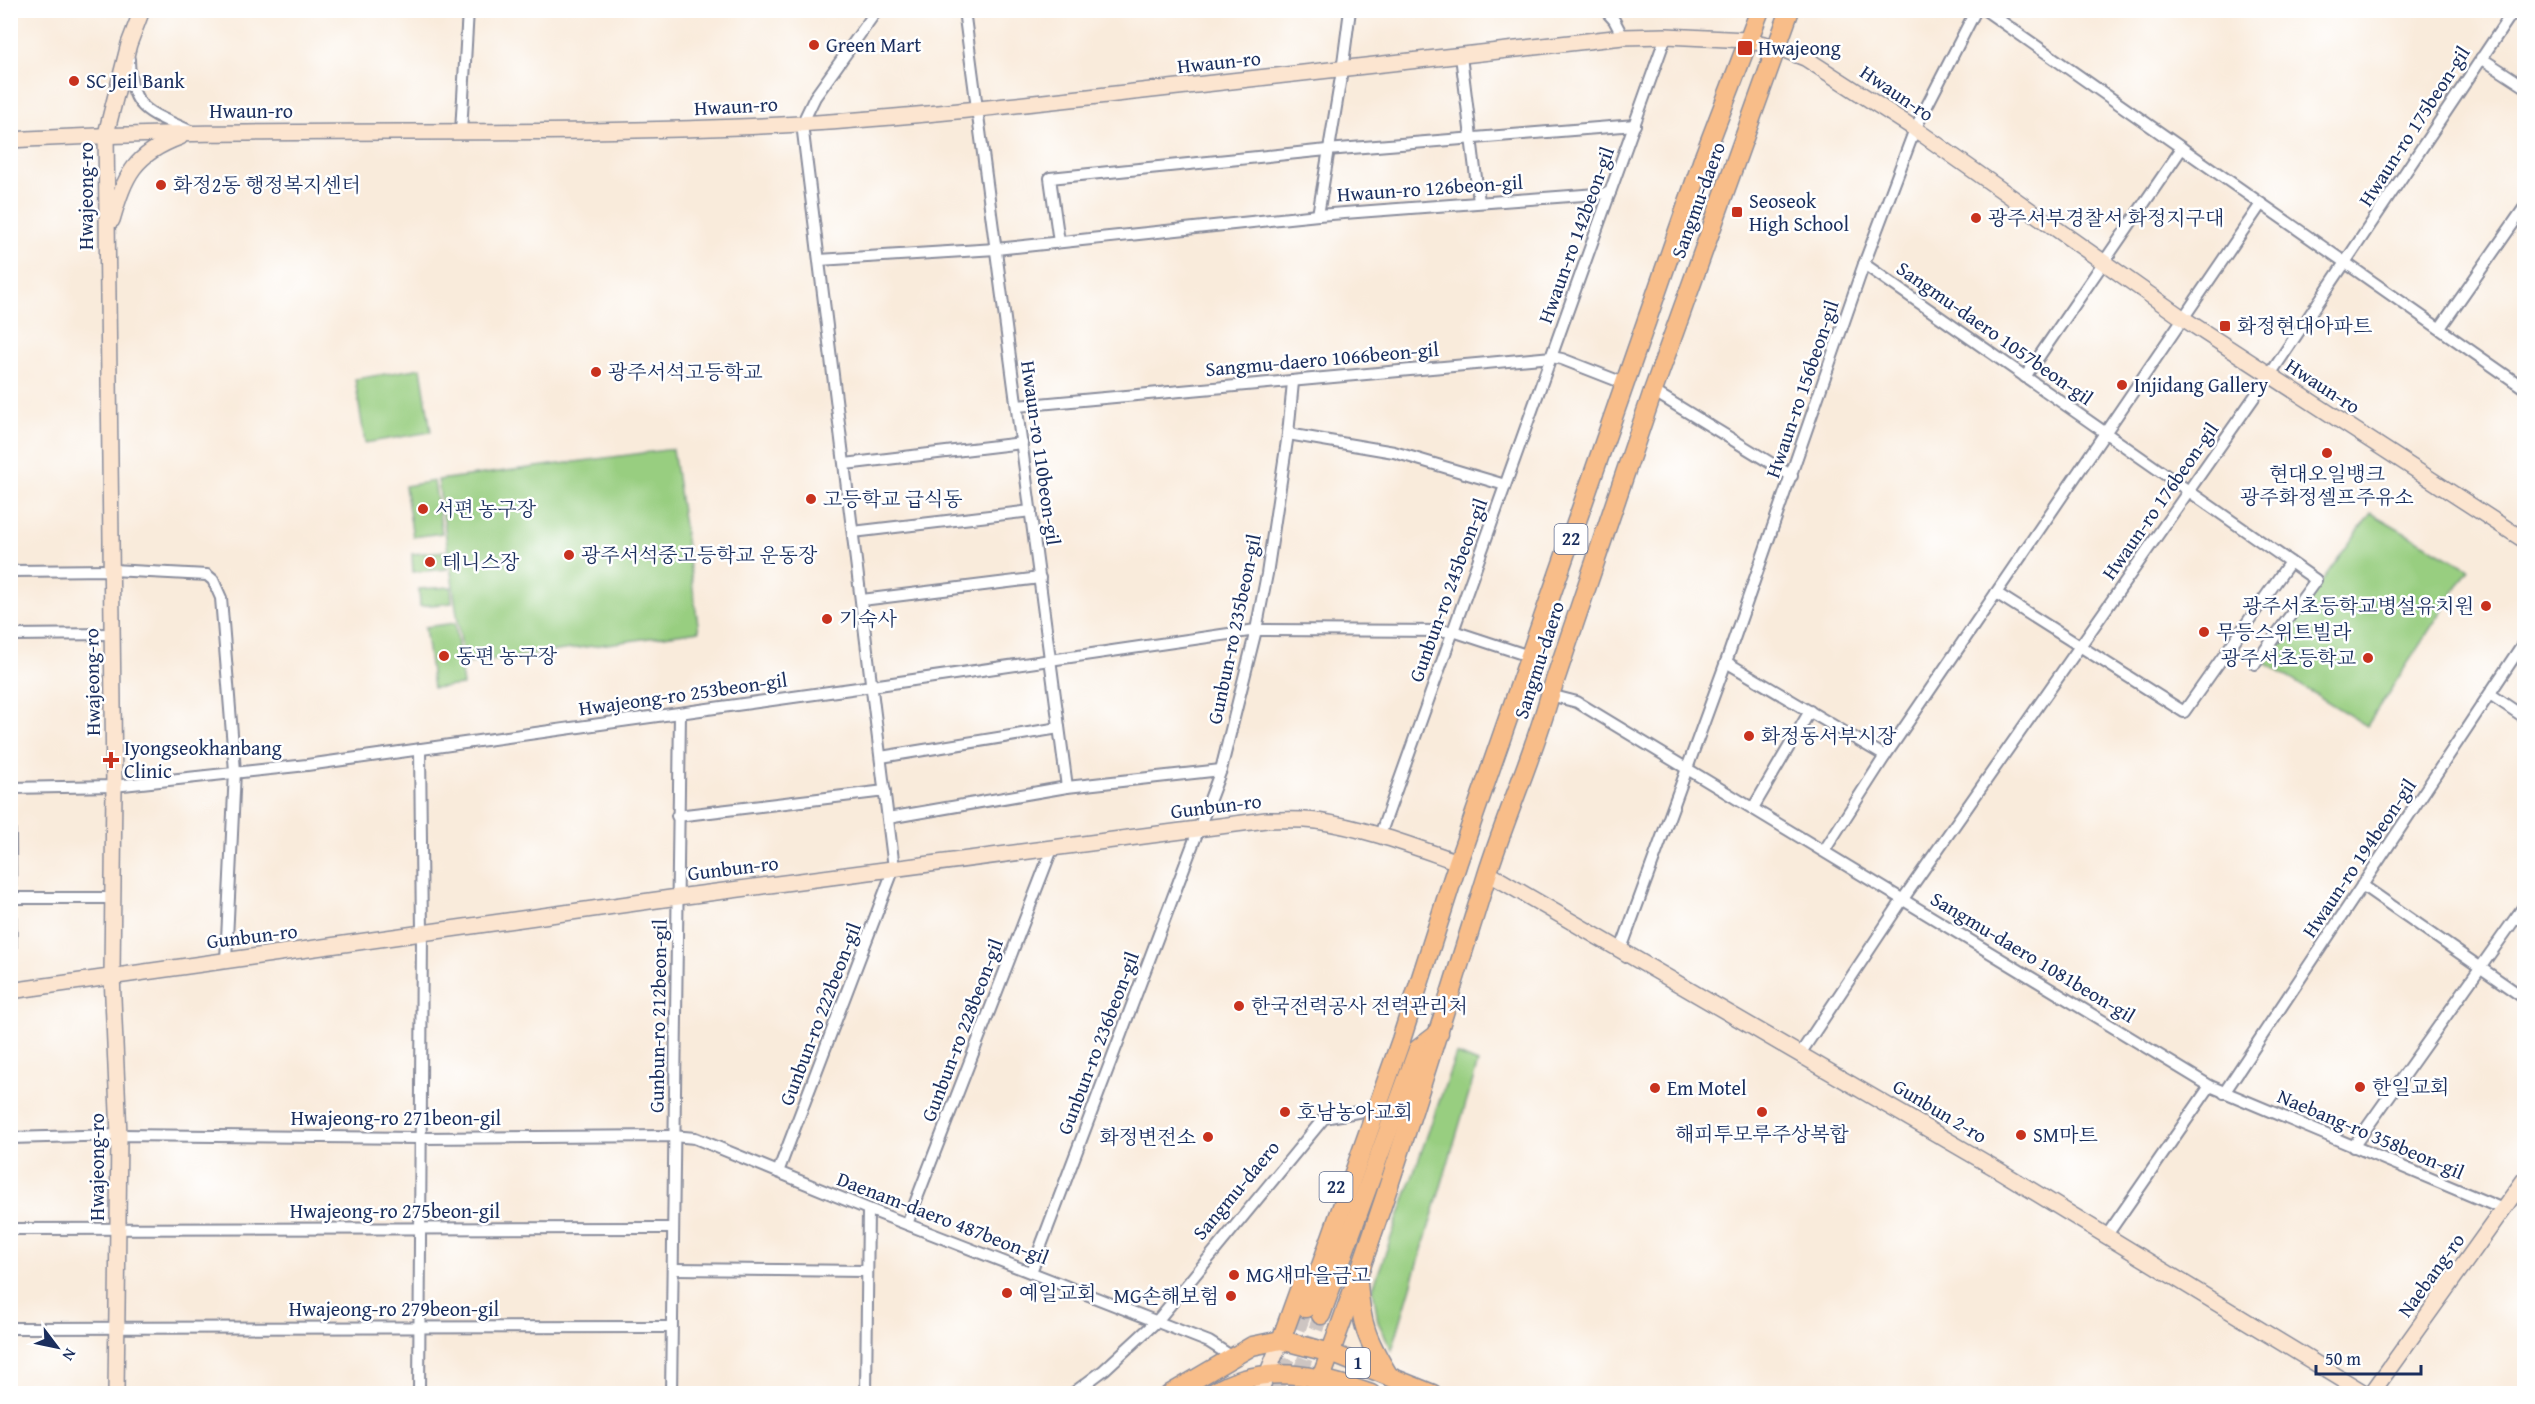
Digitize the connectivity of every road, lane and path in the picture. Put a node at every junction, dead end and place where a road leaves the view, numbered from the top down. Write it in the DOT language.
graph roads {
  1 [pos="142,10"];
  2 [pos="468,10"];
  3 [pos="877,10"];
  4 [pos="964,10"];
  5 [pos="1350,10"];
  6 [pos="1605,10"];
  7 [pos="1760,10"];
  8 [pos="1790,10"];
  9 [pos="1977,10"];
  10 [pos="1985,10"];
  11 [pos="2514,10"];
  12 [pos="1666,36"];
  13 [pos="1623,37"];
  14 [pos="1747,40"];
  15 [pos="129,44"];
  16 [pos="1777,47"];
  17 [pos="1461,56"];
  18 [pos="2481,58"];
  19 [pos="1342,71"];
  20 [pos="2524,86"];
  21 [pos="978,109"];
  22 [pos="802,124"];
  23 [pos="1635,125"];
  24 [pos="1915,129"];
  25 [pos="192,132"];
  26 [pos="461,132"];
  27 [pos="106,134"];
  28 [pos="1472,138"];
  29 [pos="10,140"];
  30 [pos="2182,148"];
  31 [pos="1327,150"];
  32 [pos="1610,193"];
  33 [pos="1479,202"];
  34 [pos="2261,204"];
  35 [pos="2524,208"];
  36 [pos="1318,215"];
  37 [pos="107,238"];
  38 [pos="1059,242"];
  39 [pos="996,249"];
  40 [pos="819,260"];
  41 [pos="2103,262"];
  42 [pos="2346,263"];
  43 [pos="1864,264"];
  44 [pos="2184,319"];
  45 [pos="2440,328"];
  46 [pos="1552,357"];
  47 [pos="2025,376"];
  48 [pos="2269,376"];
  49 [pos="1293,382"];
  50 [pos="1626,384"];
  51 [pos="2524,388"];
  52 [pos="1653,391"];
  53 [pos="1017,406"];
  54 [pos="2105,432"];
  55 [pos="1288,434"];
  56 [pos="1022,443"];
  57 [pos="844,465"];
  58 [pos="1792,476"];
  59 [pos="1505,485"];
  60 [pos="2189,490"];
  61 [pos="1031,511"];
  62 [pos="853,532"];
  63 [pos="2524,540"];
  64 [pos="2293,564"];
  65 [pos="112,570"];
  66 [pos="10,572"];
  67 [pos="1040,578"];
  68 [pos="1996,593"];
  69 [pos="862,600"];
  70 [pos="1256,630"];
  71 [pos="1453,631"];
  72 [pos="113,634"];
  73 [pos="10,635"];
  74 [pos="2524,642"];
  75 [pos="2080,647"];
  76 [pos="1529,656"];
  77 [pos="1051,661"];
  78 [pos="1726,662"];
  79 [pos="2255,664"];
  80 [pos="872,686"];
  81 [pos="2490,694"];
  82 [pos="1550,695"];
  83 [pos="1810,711"];
  84 [pos="680,713"];
  85 [pos="2524,717"];
  86 [pos="1059,728"];
  87 [pos="420,749"];
  88 [pos="1885,756"];
  89 [pos="881,757"];
  90 [pos="1686,768"];
  91 [pos="1221,770"];
  92 [pos="235,771"];
  93 [pos="114,786"];
  94 [pos="1067,787"];
  95 [pos="10,788"];
  96 [pos="885,791"];
  97 [pos="1753,808"];
  98 [pos="677,816"];
  99 [pos="888,818"];
  100 [pos="1200,828"];
  101 [pos="10,830"];
  102 [pos="1380,835"];
  103 [pos="1052,849"];
  104 [pos="1824,851"];
  105 [pos="1458,862"];
  106 [pos="894,868"];
  107 [pos="1488,873"];
  108 [pos="2362,885"];
  109 [pos="678,897"];
  110 [pos="11,898"];
  111 [pos="111,898"];
  112 [pos="1904,899"];
  113 [pos="2524,906"];
  114 [pos="422,933"];
  115 [pos="1621,949"];
  116 [pos="226,960"];
  117 [pos="2481,968"];
  118 [pos="112,975"];
  119 [pos="11,991"];
  120 [pos="2524,998"];
  121 [pos="1439,1033"];
  122 [pos="1401,1040"];
  123 [pos="1800,1054"];
  124 [pos="2210,1086"];
  125 [pos="2224,1093"];
  126 [pos="1363,1111"];
  127 [pos="119,1135"];
  128 [pos="673,1136"];
  129 [pos="10,1138"];
  130 [pos="419,1138"];
  131 [pos="2353,1147"];
  132 [pos="778,1172"];
  133 [pos="2524,1180"];
  134 [pos="868,1209"];
  135 [pos="2504,1209"];
  136 [pos="907,1224"];
  137 [pos="118,1228"];
  138 [pos="673,1228"];
  139 [pos="10,1229"];
  140 [pos="419,1230"];
  141 [pos="2107,1235"];
  142 [pos="673,1269"];
  143 [pos="866,1271"];
  144 [pos="1031,1272"];
  145 [pos="1358,1276"];
  146 [pos="1157,1321"];
  147 [pos="671,1327"];
  148 [pos="10,1328"];
  149 [pos="116,1328"];
  150 [pos="419,1328"];
  151 [pos="1281,1340"];
  152 [pos="1331,1353"];
  153 [pos="1231,1356"];
  154 [pos="1267,1373"];
  155 [pos="1389,1376"];
  156 [pos="1318,1385"];
  157 [pos="116,1394"];
  158 [pos="419,1394"];
  159 [pos="671,1394"];
  160 [pos="866,1394"];
  161 [pos="1072,1394"];
  162 [pos="1170,1394"];
  163 [pos="1211,1394"];
  164 [pos="1259,1394"];
  165 [pos="1371,1394"];
  166 [pos="1433,1394"];
  167 [pos="2368,1394"];
  1 -- 15 [label="street, Hwajeong-ro"];
  2 -- 26 [label="street"];
  3 -- 22 [label="street"];
  4 -- 21 [label="street, Hwaun-ro 110beon-gil"];
  5 -- 19 [label="street, Hwaun-ro 126beon-gil"];
  6 -- 13 [label="street"];
  7 -- 14 [label="main road, Sangmu-daero / 22"];
  8 -- 16 [label="main road, Sangmu-daero / 22"];
  9 -- 24 [label="street, Hwaun-ro 156beon-gil"];
  10 -- 30 [label="street"];
  11 -- 18 [label="street, Hwaun-ro 175beon-gil"];
  12 -- 13 [label="street, Hwaun-ro"];
  12 -- 14 [label="street, Hwaun-ro"];
  12 -- 23 [label="street, Hwaun-ro 142beon-gil"];
  13 -- 17 [label="street, Hwaun-ro"];
  14 -- 16 [label="street, Hwaun-ro"];
  14 -- 50 [label="main road, Sangmu-daero / 22"];
  15 -- 25 [label="street"];
  15 -- 27 [label="street, Hwajeong-ro"];
  16 -- 24 [label="street, Hwaun-ro"];
  16 -- 52 [label="main road, Sangmu-daero / 22"];
  17 -- 19 [label="street, Hwaun-ro"];
  17 -- 28 [label="street"];
  18 -- 20 [label="street"];
  18 -- 42 [label="street, Hwaun-ro 175beon-gil"];
  19 -- 21 [label="street, Hwaun-ro"];
  19 -- 31 [label="street, Hwaun-ro 126beon-gil"];
  21 -- 22 [label="street, Hwaun-ro"];
  21 -- 39 [label="street, Hwaun-ro 110beon-gil"];
  22 -- 26 [label="street, Hwaun-ro"];
  22 -- 40 [label="street"];
  23 -- 28 [label="street, Hwaun-ro 142beon-gil"];
  23 -- 32 [label="street, Hwaun-ro 142beon-gil"];
  24 -- 41 [label="street, Hwaun-ro"];
  24 -- 43 [label="street, Hwaun-ro 156beon-gil"];
  25 -- 26 [label="street, Hwaun-ro"];
  25 -- 27 [label="street, Hwaun-ro"];
  25 -- 37 [label="street"];
  27 -- 29 [label="street, Hwaun-ro"];
  27 -- 37 [label="street, Hwajeong-ro"];
  28 -- 31 [label="street"];
  28 -- 33 [label="street"];
  30 -- 34 [label="street"];
  30 -- 41 [label="street"];
  31 -- 36 [label="street, Hwaun-ro 126beon-gil"];
  31 -- 38 [label="street"];
  32 -- 33 [label="street, Hwaun-ro 126beon-gil"];
  32 -- 46 [label="street, Hwaun-ro 142beon-gil"];
  33 -- 36 [label="street, Hwaun-ro 126beon-gil"];
  34 -- 42 [label="street"];
  34 -- 44 [label="street"];
  35 -- 45 [label="street"];
  36 -- 38 [label="street"];
  37 -- 65 [label="street, Hwajeong-ro"];
  38 -- 39 [label="street"];
  39 -- 40 [label="street"];
  39 -- 53 [label="street, Hwaun-ro 110beon-gil"];
  40 -- 57 [label="street"];
  41 -- 44 [label="street, Hwaun-ro"];
  41 -- 47 [label="street"];
  42 -- 45 [label="street"];
  42 -- 48 [label="street, Hwaun-ro 175beon-gil"];
  43 -- 47 [label="street, Sangmu-daero 1057beon-gil"];
  43 -- 58 [label="street, Hwaun-ro 156beon-gil"];
  44 -- 48 [label="street, Hwaun-ro"];
  44 -- 54 [label="street"];
  45 -- 51 [label="street"];
  46 -- 49 [label="street, Sangmu-daero 1066beon-gil"];
  46 -- 50 [label="street, Sangmu-daero 1066beon-gil"];
  46 -- 59 [label="street, Gunbun-ro 245beon-gil"];
  47 -- 54 [label="street, Sangmu-daero 1057beon-gil"];
  48 -- 60 [label="street, Hwaun-ro 176beon-gil"];
  48 -- 63 [label="street, Hwaun-ro"];
  49 -- 53 [label="street, Sangmu-daero 1066beon-gil"];
  49 -- 55 [label="street, Gunbun-ro 235beon-gil"];
  50 -- 76 [label="main road, Sangmu-daero / 22"];
  52 -- 58 [label="street"];
  52 -- 82 [label="main road, Sangmu-daero / 22"];
  53 -- 56 [label="street, Hwaun-ro 110beon-gil"];
  54 -- 60 [label="street, Sangmu-daero 1057beon-gil"];
  54 -- 68 [label="street"];
  55 -- 59 [label="street"];
  55 -- 70 [label="street, Gunbun-ro 235beon-gil"];
  56 -- 57 [label="street"];
  56 -- 61 [label="street, Hwaun-ro 110beon-gil"];
  57 -- 62 [label="street"];
  58 -- 78 [label="street, Hwaun-ro 156beon-gil"];
  59 -- 71 [label="street, Gunbun-ro 245beon-gil"];
  60 -- 64 [label="street, Sangmu-daero 1057beon-gil"];
  60 -- 75 [label="street, Hwaun-ro 176beon-gil"];
  61 -- 62 [label="street"];
  61 -- 67 [label="street, Hwaun-ro 110beon-gil"];
  62 -- 69 [label="street"];
  64 -- 75 [label="street"];
  64 -- 79 [label="street, Sangmu-daero 1057beon-gil"];
  65 -- 66 [label="street"];
  65 -- 72 [label="street, Hwajeong-ro"];
  65 -- 92 [label="street"];
  67 -- 69 [label="street"];
  67 -- 77 [label="street, Hwaun-ro 110beon-gil"];
  68 -- 75 [label="street"];
  68 -- 88 [label="street"];
  69 -- 80 [label="street"];
  70 -- 71 [label="street, Hwajeong-ro 253beon-gil"];
  70 -- 77 [label="street, Hwajeong-ro 253beon-gil"];
  70 -- 91 [label="street, Gunbun-ro 235beon-gil"];
  71 -- 76 [label="street, Hwajeong-ro 253beon-gil"];
  71 -- 102 [label="street, Gunbun-ro 245beon-gil"];
  72 -- 73 [label="street"];
  72 -- 93 [label="street, Hwajeong-ro"];
  74 -- 81 [label="street, Hwaun-ro 194beon-gil"];
  75 -- 112 [label="street, Hwaun-ro 176beon-gil"];
  76 -- 105 [label="main road, Sangmu-daero / 22"];
  77 -- 80 [label="street, Hwajeong-ro 253beon-gil"];
  77 -- 86 [label="street, Hwaun-ro 110beon-gil"];
  78 -- 83 [label="street"];
  78 -- 90 [label="street, Hwaun-ro 156beon-gil"];
  80 -- 84 [label="street, Hwajeong-ro 253beon-gil"];
  80 -- 89 [label="street"];
  81 -- 85 [label="street"];
  81 -- 108 [label="street, Hwaun-ro 194beon-gil"];
  82 -- 90 [label="street, Sangmu-daero 1081beon-gil"];
  82 -- 107 [label="main road, Sangmu-daero / 22"];
  83 -- 88 [label="street"];
  83 -- 97 [label="street"];
  84 -- 87 [label="street, Hwajeong-ro 253beon-gil"];
  84 -- 98 [label="street, Gunbun-ro 212beon-gil"];
  86 -- 89 [label="street"];
  86 -- 94 [label="street, Hwaun-ro 110beon-gil"];
  87 -- 92 [label="street, Hwajeong-ro 253beon-gil"];
  87 -- 114 [label="street"];
  88 -- 104 [label="street"];
  89 -- 96 [label="street"];
  90 -- 97 [label="street, Sangmu-daero 1081beon-gil"];
  90 -- 115 [label="street, Hwaun-ro 156beon-gil"];
  91 -- 94 [label="street"];
  91 -- 100 [label="street, Gunbun-ro 235beon-gil"];
  92 -- 93 [label="street, Hwajeong-ro 253beon-gil"];
  92 -- 116 [label="street"];
  93 -- 95 [label="street, Hwajeong-ro 253beon-gil"];
  93 -- 111 [label="street, Hwajeong-ro"];
  94 -- 99 [label="street"];
  96 -- 98 [label="street"];
  96 -- 99 [label="street"];
  97 -- 104 [label="street, Sangmu-daero 1081beon-gil"];
  98 -- 109 [label="street, Gunbun-ro 212beon-gil"];
  99 -- 106 [label="street"];
  100 -- 102 [label="street, Gunbun-ro"];
  100 -- 103 [label="street, Gunbun-ro"];
  100 -- 144 [label="street, Gunbun-ro 236beon-gil"];
  101 -- 110 [label="street"];
  102 -- 105 [label="street, Gunbun-ro"];
  103 -- 106 [label="street, Gunbun-ro"];
  103 -- 136 [label="street, Gunbun-ro 228beon-gil"];
  104 -- 112 [label="street, Sangmu-daero 1081beon-gil"];
  105 -- 122 [label="main road, Sangmu-daero / 22"];
  106 -- 109 [label="street, Gunbun-ro"];
  106 -- 132 [label="street, Gunbun-ro 222beon-gil"];
  107 -- 115 [label="street, Gunbun 2-ro"];
  107 -- 121 [label="main road, Sangmu-daero / 22"];
  108 -- 117 [label="street"];
  108 -- 125 [label="street, Hwaun-ro 194beon-gil"];
  109 -- 114 [label="street, Gunbun-ro"];
  109 -- 128 [label="street, Gunbun-ro 212beon-gil"];
  110 -- 111 [label="street"];
  110 -- 119 [label="street"];
  111 -- 118 [label="street, Hwajeong-ro"];
  112 -- 123 [label="street, Hwaun-ro 176beon-gil"];
  112 -- 124 [label="street, Sangmu-daero 1081beon-gil"];
  113 -- 117 [label="street"];
  114 -- 116 [label="street, Gunbun-ro"];
  114 -- 130 [label="street"];
  115 -- 123 [label="street, Gunbun 2-ro"];
  116 -- 118 [label="street, Gunbun-ro"];
  117 -- 120 [label="street"];
  117 -- 131 [label="street"];
  118 -- 119 [label="street, Gunbun-ro"];
  118 -- 127 [label="street, Hwajeong-ro"];
  121 -- 122 [label="main road, Sangmu-daero"];
  121 -- 145 [label="main road, 22"];
  122 -- 126 [label="main road, 22"];
  123 -- 141 [label="street, Gunbun 2-ro"];
  124 -- 125 [label="street, Sangmu-daero 1081beon-gil"];
  124 -- 141 [label="street"];
  125 -- 131 [label="street, Naebang-ro 358beon-gil"];
  126 -- 146 [label="street, Sangmu-daero"];
  126 -- 151 [label="main road, 22"];
  127 -- 129 [label="street, Hwajeong-ro 271beon-gil"];
  127 -- 130 [label="street, Hwajeong-ro 271beon-gil"];
  127 -- 137 [label="street, Hwajeong-ro"];
  128 -- 130 [label="street, Hwajeong-ro 271beon-gil"];
  128 -- 132 [label="street, Daenam-daero 487beon-gil"];
  128 -- 138 [label="street, Gunbun-ro 212beon-gil"];
  130 -- 140 [label="street"];
  131 -- 135 [label="street, Naebang-ro 358beon-gil"];
  132 -- 134 [label="street, Daenam-daero 487beon-gil"];
  133 -- 135 [label="street, Naebang-ro"];
  134 -- 136 [label="street, Daenam-daero 487beon-gil"];
  134 -- 143 [label="street"];
  135 -- 167 [label="street, Naebang-ro"];
  136 -- 144 [label="street, Daenam-daero 487beon-gil"];
  137 -- 139 [label="street, Hwajeong-ro 275beon-gil"];
  137 -- 140 [label="street, Hwajeong-ro 275beon-gil"];
  137 -- 149 [label="street, Hwajeong-ro"];
  138 -- 140 [label="street, Hwajeong-ro 275beon-gil"];
  138 -- 142 [label="street, Gunbun-ro 212beon-gil"];
  140 -- 150 [label="street"];
  141 -- 167 [label="street, Gunbun 2-ro"];
  142 -- 143 [label="street"];
  142 -- 147 [label="street, Gunbun-ro 212beon-gil"];
  143 -- 160 [label="street"];
  144 -- 146 [label="street, Daenam-daero 487beon-gil"];
  145 -- 152 [label="main road, 22"];
  145 -- 155 [label="main road"];
  146 -- 153 [label="street, Daenam-daero 487beon-gil"];
  146 -- 161 [label="street, Sangmu-daero"];
  147 -- 150 [label="street, Hwajeong-ro 279beon-gil"];
  147 -- 159 [label="street, Gunbun-ro 212beon-gil"];
  148 -- 149 [label="street, Hwajeong-ro 279beon-gil"];
  149 -- 150 [label="street, Hwajeong-ro 279beon-gil"];
  149 -- 157 [label="street, Hwajeong-ro"];
  150 -- 158 [label="street"];
  151 -- 152 [label="main road, 1"];
  151 -- 153 [label="main road, 1"];
  151 -- 154 [label="street"];
  152 -- 155 [label="main road, 1"];
  152 -- 156 [label="main road, 22"];
  153 -- 162 [label="main road, 1"];
  154 -- 156 [label="main road, 1"];
  154 -- 163 [label="main road, 1"];
  154 -- 164 [label="street"];
  155 -- 166 [label="main road, 1"];
  156 -- 165 [label="main road, 1"];
}
